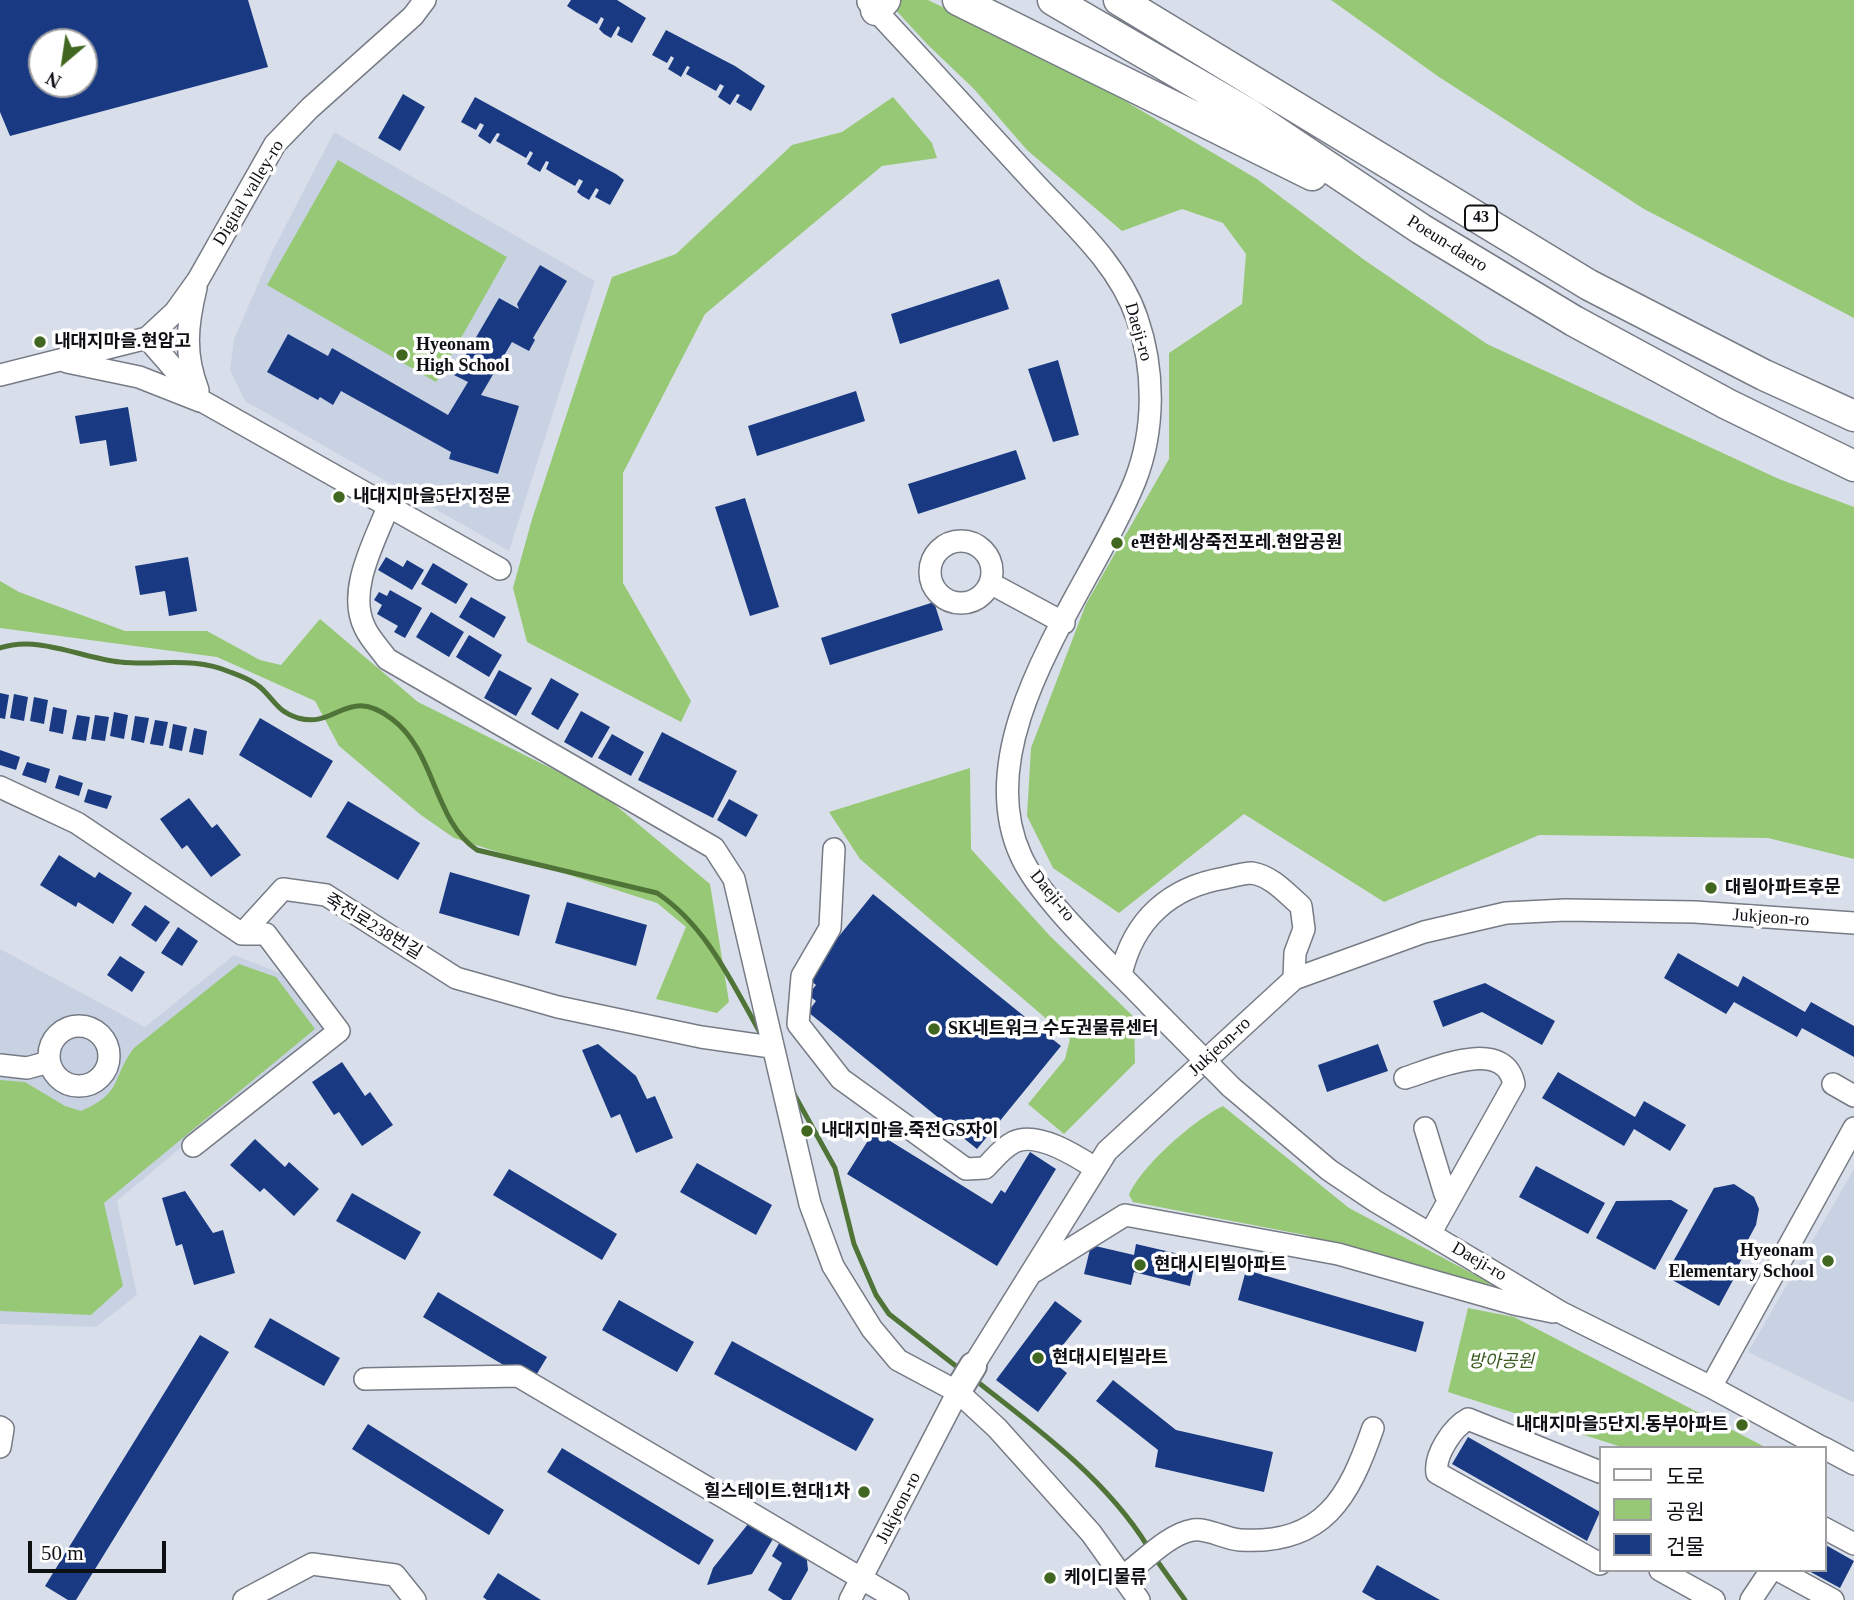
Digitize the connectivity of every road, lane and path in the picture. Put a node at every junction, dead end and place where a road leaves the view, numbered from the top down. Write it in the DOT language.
graph roads {
  1 [pos="425,0"];
  2 [pos="958,0"];
  3 [pos="1053,0"];
  4 [pos="1119,0"];
  5 [pos="1152,0"];
  6 [pos="876,3"];
  7 [pos="1395,167"];
  8 [pos="1421,229"];
  9 [pos="198,280"];
  10 [pos="147,338"];
  11 [pos="58,361"];
  12 [pos="0,375"];
  13 [pos="202,401"];
  14 [pos="1854,416"];
  15 [pos="1854,466"];
  16 [pos="388,507"];
  17 [pos="500,569"];
  18 [pos="990,583"];
  19 [pos="1064,623"];
  20 [pos="0,787"];
  21 [pos="834,849"];
  22 [pos="1854,923"];
  23 [pos="242,934"];
  24 [pos="1121,975"];
  25 [pos="1294,979"];
  26 [pos="765,1046"];
  27 [pos="50,1062"];
  28 [pos="0,1065"];
  29 [pos="1405,1078"];
  30 [pos="1833,1084"];
  31 [pos="1854,1096"];
  32 [pos="1425,1128"];
  33 [pos="1854,1128"];
  34 [pos="193,1146"];
  35 [pos="1095,1168"];
  36 [pos="1449,1197"];
  37 [pos="1430,1234"];
  38 [pos="1028,1277"];
  39 [pos="1562,1313"];
  40 [pos="365,1379"];
  41 [pos="964,1381"];
  42 [pos="1711,1387"];
  43 [pos="0,1427"];
  44 [pos="1373,1428"];
  45 [pos="1820,1446"];
  46 [pos="0,1447"];
  47 [pos="1826,1449"];
  48 [pos="1854,1464"];
  49 [pos="1598,1471"];
  50 [pos="1826,1529"];
  51 [pos="1854,1544"];
  52 [pos="1598,1563"];
  53 [pos="1664,1572"];
  54 [pos="1770,1572"];
  55 [pos="1782,1572"];
  56 [pos="1122,1577"];
  57 [pos="862,1581"];
  58 [pos="244,1600"];
  59 [pos="415,1600"];
  60 [pos="850,1600"];
  61 [pos="898,1600"];
  62 [pos="1139,1600"];
  63 [pos="1714,1600"];
  64 [pos="1751,1600"];
  65 [pos="1833,1600"];
  1 -- 9 [label="street, Digital valley-ro"];
  2 -- 8 [label="highway"];
  3 -- 8 [label="highway, Poeun-daero / 43"];
  4 -- 7 [label="highway, 43"];
  5 -- 7 [label="highway"];
  6 -- 19 [label="street, Daeji-ro"];
  7 -- 14 [label="highway, 43"];
  8 -- 15 [label="highway, Poeun-daero / 43"];
  9 -- 10 [label="street, Digital valley-ro"];
  9 -- 13 [label="street"];
  10 -- 11 [label="street, Digital valley-ro"];
  10 -- 13 [label="street"];
  11 -- 12 [label="street, Digital valley-ro"];
  11 -- 13 [label="street"];
  13 -- 16 [label="street"];
  16 -- 17 [label="street"];
  16 -- 26 [label="street"];
  18 -- 18 [label="street"];
  18 -- 19 [label="street"];
  19 -- 24 [label="street, Daeji-ro"];
  20 -- 23 [label="street"];
  21 -- 35 [label="street"];
  22 -- 25 [label="street, Jukjeon-ro"];
  23 -- 26 [label="street, 죽전로238번길"];
  23 -- 34 [label="street"];
  24 -- 25 [label="street"];
  24 -- 37 [label="street, Daeji-ro, bridge"];
  25 -- 35 [label="street, Jukjeon-ro"];
  26 -- 41 [label="street"];
  27 -- 28 [label="street"];
  29 -- 36 [label="street"];
  30 -- 31 [label="street"];
  32 -- 36 [label="street"];
  33 -- 42 [label="street"];
  35 -- 38 [label="street, Jukjeon-ro"];
  36 -- 37 [label="street"];
  37 -- 39 [label="street, Daeji-ro"];
  38 -- 39 [label="street"];
  38 -- 41 [label="street, Jukjeon-ro"];
  39 -- 42 [label="street, Daeji-ro"];
  40 -- 57 [label="street"];
  41 -- 56 [label="street"];
  41 -- 57 [label="street, Jukjeon-ro"];
  42 -- 45 [label="street, Daeji-ro"];
  43 -- 46 [label="street"];
  44 -- 56 [label="street"];
  47 -- 48 [label="street, Daeji-ro"];
  49 -- 52 [label="street"];
  50 -- 51 [label="street"];
  53 -- 63 [label="street"];
  54 -- 64 [label="street"];
  55 -- 65 [label="street"];
  56 -- 62 [label="street"];
  57 -- 60 [label="street, Jukjeon-ro"];
  57 -- 61 [label="street"];
  58 -- 59 [label="street"];
}
